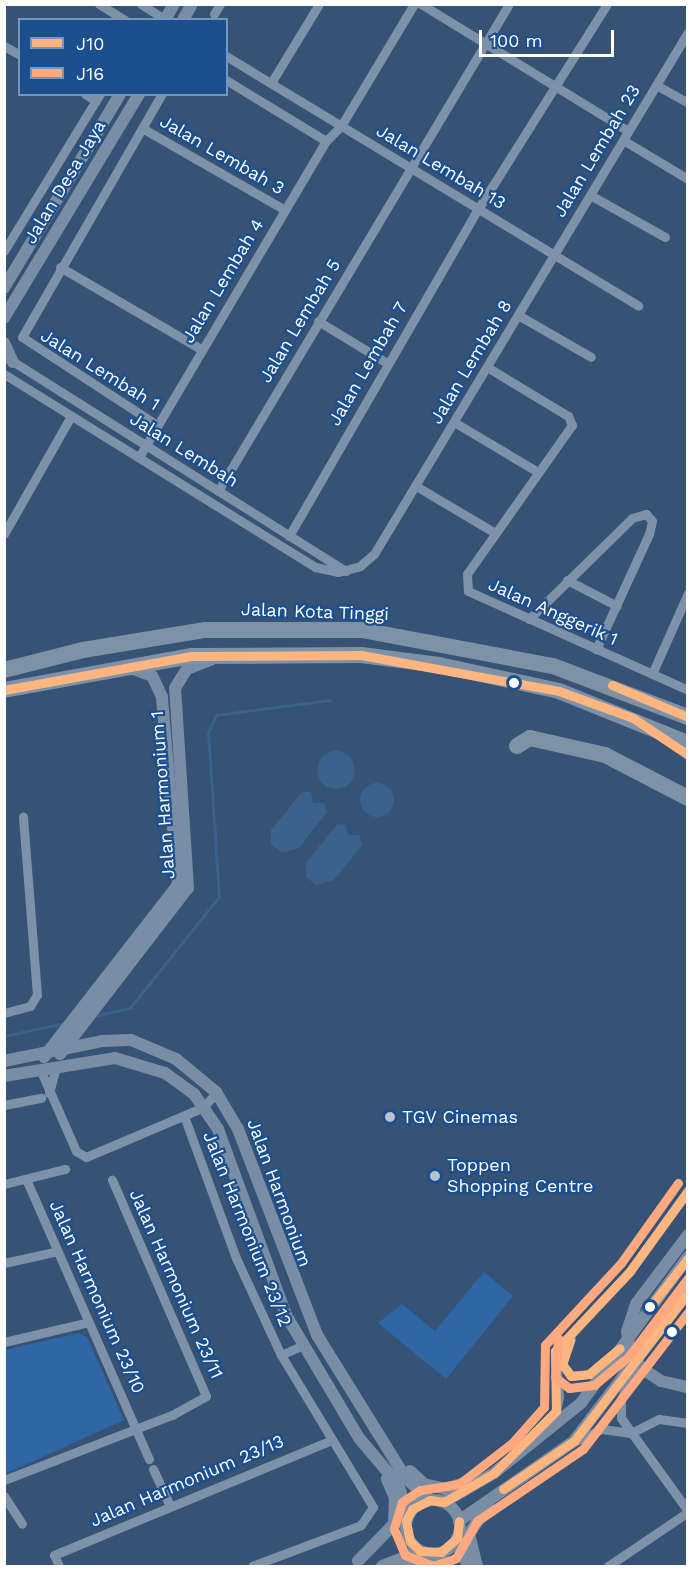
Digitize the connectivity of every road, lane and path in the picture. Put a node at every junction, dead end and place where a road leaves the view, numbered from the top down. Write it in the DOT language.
graph roads {
  1 [pos="99,4"];
  2 [pos="141,4"];
  3 [pos="174,4"];
  4 [pos="192,4"];
  5 [pos="220,4"];
  6 [pos="319,4"];
  7 [pos="414,4"];
  8 [pos="421,4"];
  9 [pos="509,4"];
  10 [pos="607,4"];
  11 [pos="214,14"];
  12 [pos="123,18"];
  13 [pos="164,18"];
  14 [pos="167,18"];
  15 [pos="184,18"];
  16 [pos="687,32"];
  17 [pos="484,45"];
  18 [pos="4,46"];
  19 [pos="18,54"];
  20 [pos="228,57"];
  21 [pos="228,81"];
  22 [pos="271,83"];
  23 [pos="656,85"];
  24 [pos="555,87"];
  25 [pos="119,96"];
  26 [pos="138,96"];
  27 [pos="161,96"];
  28 [pos="98,98"];
  29 [pos="687,103"];
  30 [pos="341,126"];
  31 [pos="142,128"];
  32 [pos="626,135"];
  33 [pos="326,141"];
  34 [pos="413,169"];
  35 [pos="687,179"];
  36 [pos="590,195"];
  37 [pos="478,209"];
  38 [pos="285,210"];
  39 [pos="4,229"];
  40 [pos="14,235"];
  41 [pos="665,237"];
  42 [pos="4,251"];
  43 [pos="554,255"];
  44 [pos="60,267"];
  45 [pos="4,288"];
  46 [pos="638,306"];
  47 [pos="518,315"];
  48 [pos="5,319"];
  49 [pos="318,321"];
  50 [pos="4,344"];
  51 [pos="201,350"];
  52 [pos="591,357"];
  53 [pos="9,359"];
  54 [pos="387,363"];
  55 [pos="487,367"];
  56 [pos="4,374"];
  57 [pos="71,416"];
  58 [pos="454,422"];
  59 [pos="157,425"];
  60 [pos="146,446"];
  61 [pos="139,457"];
  62 [pos="538,472"];
  63 [pos="416,486"];
  64 [pos="218,491"];
  65 [pos="495,532"];
  66 [pos="4,534"];
  67 [pos="289,536"];
  68 [pos="346,571"];
  69 [pos="567,580"];
  70 [pos="687,593"];
  71 [pos="617,606"];
  72 [pos="529,619"];
  73 [pos="596,649"];
  74 [pos="229,654"];
  75 [pos="121,665"];
  76 [pos="4,670"];
  77 [pos="652,674"];
  78 [pos="4,690"];
  79 [pos="687,690"];
  80 [pos="687,717"];
  81 [pos="633,718"];
  82 [pos="687,743"];
  83 [pos="517,746"];
  84 [pos="687,755"];
  85 [pos="687,798"];
  86 [pos="22,817"];
  87 [pos="4,1013"];
  88 [pos="77,1020"];
  89 [pos="61,1050"];
  90 [pos="46,1053"];
  91 [pos="4,1061"];
  92 [pos="56,1066"];
  93 [pos="40,1069"];
  94 [pos="4,1076"];
  95 [pos="216,1092"];
  96 [pos="45,1095"];
  97 [pos="4,1105"];
  98 [pos="204,1107"];
  99 [pos="184,1116"];
  100 [pos="65,1169"];
  101 [pos="26,1179"];
  102 [pos="112,1180"];
  103 [pos="4,1184"];
  104 [pos="687,1190"];
  105 [pos="687,1235"];
  106 [pos="58,1251"];
  107 [pos="687,1257"];
  108 [pos="4,1263"];
  109 [pos="687,1292"];
  110 [pos="89,1322"];
  111 [pos="572,1337"];
  112 [pos="4,1342"];
  113 [pos="303,1346"];
  114 [pos="620,1348"];
  115 [pos="280,1355"];
  116 [pos="632,1371"];
  117 [pos="687,1387"];
  118 [pos="687,1423"];
  119 [pos="137,1429"];
  120 [pos="377,1431"];
  121 [pos="631,1433"];
  122 [pos="359,1438"];
  123 [pos="332,1440"];
  124 [pos="574,1442"];
  125 [pos="520,1452"];
  126 [pos="149,1459"];
  127 [pos="153,1469"];
  128 [pos="494,1473"];
  129 [pos="4,1480"];
  130 [pos="503,1489"];
  131 [pos="4,1496"];
  132 [pos="430,1500"];
  133 [pos="444,1502"];
  134 [pos="170,1506"];
  135 [pos="687,1511"];
  136 [pos="408,1514"];
  137 [pos="459,1521"];
  138 [pos="22,1524"];
  139 [pos="406,1528"];
  140 [pos="457,1538"];
  141 [pos="420,1551"];
  142 [pos="434,1560"];
  143 [pos="358,1561"];
  144 [pos="59,1566"];
  145 [pos="252,1566"];
  146 [pos="345,1566"];
  147 [pos="382,1566"];
  148 [pos="401,1566"];
  149 [pos="449,1566"];
  150 [pos="468,1566"];
  151 [pos="477,1566"];
  152 [pos="608,1566"];
  1 -- 12 [label="street"];
  2 -- 13 [label="street"];
  3 -- 14 [label="main road"];
  4 -- 15 [label="main road"];
  5 -- 11 [label="street"];
  6 -- 22 [label="street"];
  7 -- 30 [label="street, Jalan Lembah 4"];
  8 -- 17 [label="street"];
  9 -- 17 [label="street"];
  10 -- 24 [label="street, Jalan Lembah 7"];
  16 -- 23 [label="street, Jalan Lembah 23"];
  17 -- 24 [label="street"];
  17 -- 34 [label="street"];
  18 -- 19 [label="street"];
  20 -- 22 [label="street, Jalan Lembah 13"];
  21 -- 33 [label="street"];
  22 -- 30 [label="street, Jalan Lembah 13"];
  23 -- 29 [label="street"];
  23 -- 32 [label="street, Jalan Lembah 23"];
  24 -- 32 [label="street"];
  24 -- 37 [label="street, Jalan Lembah 7"];
  25 -- 45 [label="main road, Jalan Desa Jaya"];
  26 -- 48 [label="main road, Jalan Desa Jaya"];
  27 -- 31 [label="street, Jalan Lembah 1"];
  28 -- 40 [label="street"];
  30 -- 33 [label="street, Jalan Lembah 4"];
  30 -- 34 [label="street, Jalan Lembah 13"];
  31 -- 38 [label="street, Jalan Lembah 3"];
  31 -- 44 [label="street, Jalan Lembah 1"];
  32 -- 35 [label="street"];
  32 -- 36 [label="street, Jalan Lembah 23"];
  33 -- 38 [label="street, Jalan Lembah 4"];
  34 -- 37 [label="street, Jalan Lembah 13"];
  34 -- 49 [label="street, Jalan Lembah 5"];
  36 -- 41 [label="street"];
  36 -- 43 [label="street, Jalan Lembah 23"];
  37 -- 43 [label="street, Jalan Lembah 13"];
  37 -- 54 [label="street, Jalan Lembah 7"];
  38 -- 51 [label="street, Jalan Lembah 4"];
  39 -- 40 [label="street"];
  40 -- 42 [label="street"];
  43 -- 46 [label="street, Jalan Lembah 13"];
  43 -- 47 [label="street, Jalan Lembah 8"];
  44 -- 51 [label="street"];
  44 -- 59 [label="street, Jalan Lembah 1"];
  47 -- 52 [label="street"];
  47 -- 55 [label="street, Jalan Lembah 8"];
  49 -- 54 [label="street"];
  49 -- 64 [label="street, Jalan Lembah 5"];
  50 -- 53 [label="main road"];
  51 -- 59 [label="street, Jalan Lembah 4"];
  53 -- 60 [label="street, Jalan Lembah"];
  54 -- 67 [label="street, Jalan Lembah 7"];
  55 -- 58 [label="street, Jalan Lembah 8"];
  55 -- 62 [label="street"];
  56 -- 57 [label="street, Jalan Lembah"];
  57 -- 61 [label="street, Jalan Lembah"];
  57 -- 66 [label="street"];
  58 -- 62 [label="street"];
  58 -- 63 [label="street, Jalan Lembah 8"];
  59 -- 60 [label="street, Jalan Lembah 4"];
  60 -- 61 [label="street, Jalan Lembah 4"];
  60 -- 64 [label="street, Jalan Lembah"];
  61 -- 68 [label="street, Jalan Lembah"];
  62 -- 65 [label="street"];
  63 -- 65 [label="street"];
  63 -- 68 [label="street"];
  64 -- 67 [label="street, Jalan Lembah"];
  65 -- 72 [label="street, Jalan Anggerik 1"];
  67 -- 68 [label="street, Jalan Lembah"];
  69 -- 71 [label="street"];
  69 -- 71 [label="street"];
  69 -- 72 [label="street"];
  70 -- 77 [label="street"];
  71 -- 73 [label="street"];
  72 -- 73 [label="street, Jalan Anggerik 1"];
  73 -- 77 [label="street, Jalan Anggerik 1"];
  74 -- 75 [label="highway"];
  74 -- 81 [label="highway"];
  74 -- 88 [label="main road, Jalan Harmonium 1"];
  75 -- 78 [label="highway"];
  75 -- 88 [label="main road, Jalan Harmonium 1"];
  76 -- 80 [label="highway, Jalan Kota Tinggi"];
  77 -- 79 [label="street, Jalan Anggerik 1"];
  81 -- 82 [label="highway"];
  81 -- 84 [label="highway"];
  83 -- 85 [label="highway"];
  86 -- 87 [label="street"];
  88 -- 89 [label="main road, Jalan Harmonium 1"];
  88 -- 90 [label="main road, Jalan Harmonium 1"];
  89 -- 90 [label="main road, Jalan Harmonium"];
  89 -- 92 [label="main road, Jalan Harmonium 1"];
  89 -- 95 [label="main road, Jalan Harmonium"];
  90 -- 91 [label="main road, Jalan Harmonium"];
  90 -- 93 [label="main road, Jalan Harmonium 1"];
  92 -- 93 [label="main road, Jalan Harmonium"];
  92 -- 96 [label="street"];
  92 -- 98 [label="main road, Jalan Harmonium"];
  93 -- 94 [label="main road, Jalan Harmonium"];
  93 -- 96 [label="street"];
  95 -- 98 [label="street"];
  95 -- 120 [label="main road, Jalan Harmonium"];
  96 -- 97 [label="street"];
  96 -- 99 [label="street"];
  98 -- 99 [label="street"];
  98 -- 113 [label="main road, Jalan Harmonium"];
  99 -- 115 [label="street, Jalan Harmonium 23/12"];
  100 -- 101 [label="street"];
  101 -- 103 [label="street"];
  101 -- 106 [label="street, Jalan Harmonium 23/10"];
  102 -- 119 [label="street, Jalan Harmonium 23/11"];
  104 -- 111 [label="street"];
  105 -- 117 [label="main road, bridge"];
  106 -- 108 [label="street"];
  106 -- 110 [label="street, Jalan Harmonium 23/10"];
  107 -- 114 [label="main road"];
  109 -- 116 [label="main road"];
  110 -- 112 [label="street"];
  110 -- 119 [label="street, Jalan Harmonium 23/10"];
  111 -- 114 [label="street"];
  111 -- 125 [label="street"];
  113 -- 115 [label="street, Jalan Harmonium 23/12"];
  113 -- 122 [label="main road, Jalan Harmonium"];
  114 -- 125 [label="main road"];
  115 -- 123 [label="street, Jalan Harmonium 23/12"];
  116 -- 121 [label="street"];
  116 -- 124 [label="main road"];
  118 -- 121 [label="street"];
  119 -- 126 [label="street, Jalan Harmonium 23/10"];
  119 -- 129 [label="street"];
  120 -- 128 [label="main road"];
  120 -- 132 [label="main road, Jalan Harmonium"];
  121 -- 124 [label="street"];
  121 -- 135 [label="street"];
  122 -- 136 [label="main road, Jalan Harmonium"];
  122 -- 143 [label="main road"];
  123 -- 134 [label="street, Jalan Harmonium 23/13"];
  123 -- 145 [label="street, Jalan Harmonium 23/12"];
  124 -- 130 [label="main road"];
  125 -- 128 [label="main road"];
  127 -- 134 [label="street"];
  128 -- 133 [label="main road"];
  130 -- 137 [label="main road"];
  130 -- 151 [label="main road"];
  131 -- 138 [label="street"];
  132 -- 133 [label="main road"];
  132 -- 136 [label="main road"];
  133 -- 137 [label="main road"];
  134 -- 144 [label="street, Jalan Harmonium 23/13"];
  135 -- 152 [label="street"];
  136 -- 139 [label="main road"];
  137 -- 140 [label="main road"];
  139 -- 141 [label="main road"];
  139 -- 143 [label="main road"];
  140 -- 142 [label="main road"];
  140 -- 150 [label="main road"];
  141 -- 142 [label="main road"];
  141 -- 147 [label="main road"];
  142 -- 148 [label="main road"];
  142 -- 149 [label="main road"];
  143 -- 146 [label="main road"];
}
